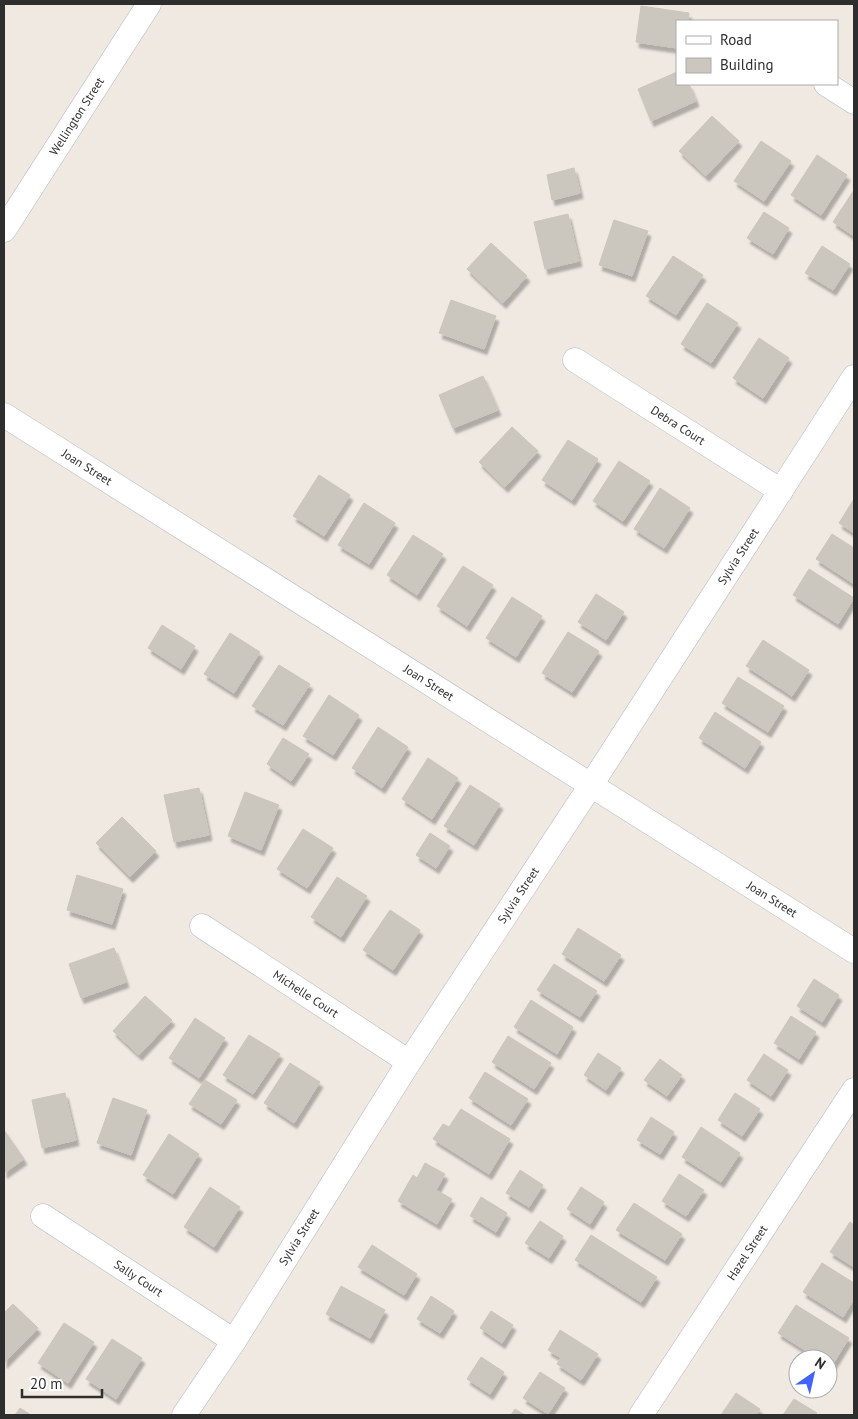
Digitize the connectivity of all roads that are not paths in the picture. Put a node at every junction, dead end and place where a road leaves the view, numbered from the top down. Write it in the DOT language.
graph roads {
  1 [pos="149,4"];
  2 [pos="828,85"];
  3 [pos="854,102"];
  4 [pos="4,230"];
  5 [pos="575,360"];
  6 [pos="854,377"];
  7 [pos="4,415"];
  8 [pos="781,490"];
  9 [pos="591,785"];
  10 [pos="202,926"];
  11 [pos="854,951"];
  12 [pos="409,1062"];
  13 [pos="854,1090"];
  14 [pos="43,1216"];
  15 [pos="234,1341"];
  16 [pos="184,1415"];
  17 [pos="641,1415"];
  1 -- 4 [label="street, Wellington Street"];
  2 -- 3 [label="street"];
  5 -- 8 [label="street, Debra Court"];
  6 -- 8 [label="street, Sylvia Street"];
  7 -- 9 [label="street, Joan Street"];
  8 -- 9 [label="street, Sylvia Street"];
  9 -- 11 [label="street, Joan Street"];
  9 -- 12 [label="street, Sylvia Street"];
  10 -- 12 [label="street, Michelle Court"];
  12 -- 15 [label="street, Sylvia Street"];
  13 -- 17 [label="street, Hazel Street"];
  14 -- 15 [label="street, Sally Court"];
  15 -- 16 [label="street, Sylvia Street"];
}
